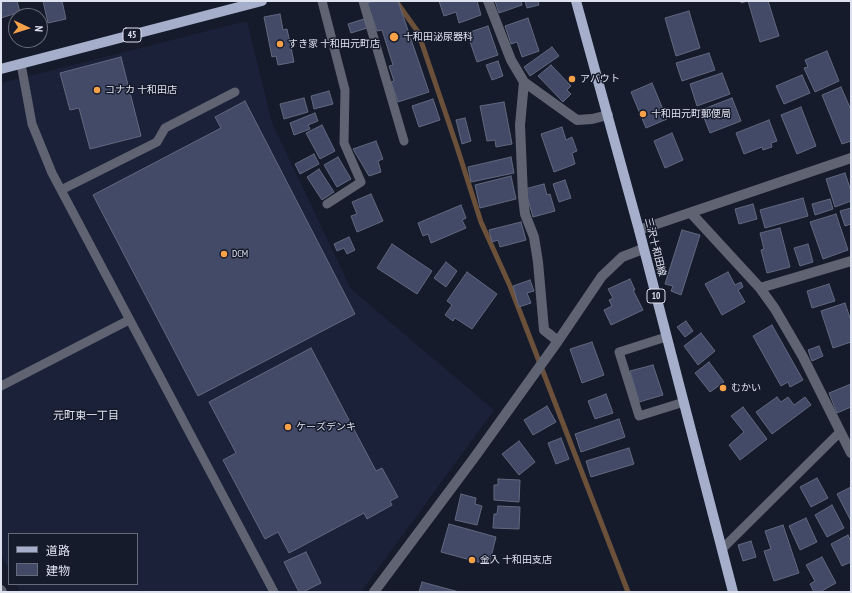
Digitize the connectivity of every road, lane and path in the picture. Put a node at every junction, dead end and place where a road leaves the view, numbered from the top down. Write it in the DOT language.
graph roads {
  1 [pos="262,1"];
  2 [pos="322,1"];
  3 [pos="363,1"];
  4 [pos="488,1"];
  5 [pos="576,1"];
  6 [pos="21,64"];
  7 [pos="1,69"];
  8 [pos="524,82"];
  9 [pos="235,92"];
  10 [pos="608,115"];
  11 [pos="404,142"];
  12 [pos="851,158"];
  13 [pos="60,190"];
  14 [pos="327,204"];
  15 [pos="691,213"];
  16 [pos="639,230"];
  17 [pos="643,248"];
  18 [pos="851,262"];
  19 [pos="760,288"];
  20 [pos="129,320"];
  21 [pos="666,337"];
  22 [pos="558,341"];
  23 [pos="1,386"];
  24 [pos="684,402"];
  25 [pos="840,432"];
  26 [pos="851,453"];
  27 [pos="722,549"];
  28 [pos="274,592"];
  29 [pos="374,592"];
  30 [pos="733,592"];
  1 -- 6 [label="main road, 45"];
  2 -- 14 [label="lane"];
  3 -- 11 [label="lane"];
  4 -- 8 [label="street"];
  5 -- 10 [label="main road, 三沢十和田線 / 10"];
  6 -- 7 [label="main road, 45"];
  6 -- 13 [label="lane"];
  8 -- 10 [label="street"];
  8 -- 22 [label="street"];
  9 -- 13 [label="lane"];
  10 -- 16 [label="main road, 三沢十和田線 / 10"];
  12 -- 15 [label="street"];
  13 -- 20 [label="lane"];
  15 -- 16 [label="street"];
  15 -- 19 [label="street"];
  16 -- 17 [label="main road, 三沢十和田線 / 10"];
  17 -- 21 [label="main road, 三沢十和田線 / 10"];
  17 -- 22 [label="street"];
  18 -- 19 [label="street"];
  19 -- 25 [label="street"];
  20 -- 23 [label="lane"];
  20 -- 28 [label="lane"];
  21 -- 24 [label="main road, 三沢十和田線 / 10"];
  21 -- 24 [label="lane"];
  22 -- 29 [label="street"];
  24 -- 27 [label="main road, 三沢十和田線 / 10"];
  25 -- 26 [label="street"];
  25 -- 27 [label="lane"];
  27 -- 30 [label="main road, 三沢十和田線 / 10"];
}
